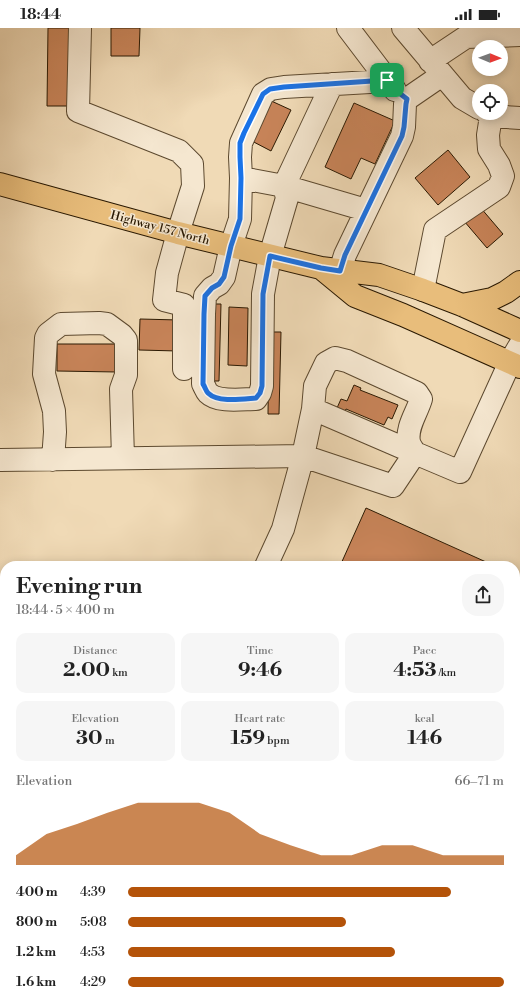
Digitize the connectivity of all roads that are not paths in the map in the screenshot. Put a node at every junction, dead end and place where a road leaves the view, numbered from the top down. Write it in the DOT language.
graph roads {
  1 [pos="80,28"];
  2 [pos="348,28"];
  3 [pos="403,28"];
  4 [pos="520,35"];
  5 [pos="436,68"];
  6 [pos="387,80"];
  7 [pos="332,84"];
  8 [pos="407,99"];
  9 [pos="472,104"];
  10 [pos="508,116"];
  11 [pos="520,118"];
  12 [pos="487,120"];
  13 [pos="241,178"];
  14 [pos="0,184"];
  15 [pos="284,186"];
  16 [pos="366,210"];
  17 [pos="178,233"];
  18 [pos="231,246"];
  19 [pos="270,256"];
  20 [pos="330,270"];
  21 [pos="520,282"];
  22 [pos="423,290"];
  23 [pos="462,305"];
  24 [pos="520,331"];
  25 [pos="517,358"];
  26 [pos="184,369"];
  27 [pos="313,409"];
  28 [pos="414,453"];
  29 [pos="303,456"];
  30 [pos="122,458"];
  31 [pos="0,460"];
  32 [pos="53,460"];
  33 [pos="268,561"];
  1 -- 17 [label="street"];
  2 -- 6 [label="street"];
  3 -- 5 [label="street"];
  4 -- 5 [label="street"];
  5 -- 8 [label="street"];
  5 -- 9 [label="street"];
  6 -- 7 [label="street"];
  6 -- 8 [label="street"];
  7 -- 13 [label="street"];
  7 -- 15 [label="street"];
  8 -- 16 [label="street"];
  10 -- 11 [label="street"];
  12 -- 22 [label="street"];
  13 -- 15 [label="street"];
  13 -- 18 [label="street"];
  14 -- 17 [label="main road, Highway 157 North"];
  15 -- 16 [label="street"];
  15 -- 19 [label="street"];
  16 -- 20 [label="street"];
  17 -- 18 [label="main road, Highway 157 North"];
  17 -- 26 [label="street"];
  18 -- 19 [label="main road, Highway 157 North"];
  18 -- 19 [label="street"];
  19 -- 20 [label="main road, Highway 157 North"];
  20 -- 22 [label="main road, Highway 157 North"];
  20 -- 25 [label="main road, Highway 157 North"];
  21 -- 23 [label="main road"];
  22 -- 23 [label="main road, Highway 157 North"];
  23 -- 24 [label="main road, Highway 157 North"];
  25 -- 28 [label="street"];
  27 -- 28 [label="street"];
  27 -- 28 [label="street"];
  27 -- 29 [label="street"];
  28 -- 29 [label="street"];
  29 -- 30 [label="street"];
  29 -- 33 [label="street"];
  30 -- 32 [label="street"];
  30 -- 32 [label="street"];
  31 -- 32 [label="street"];
}
